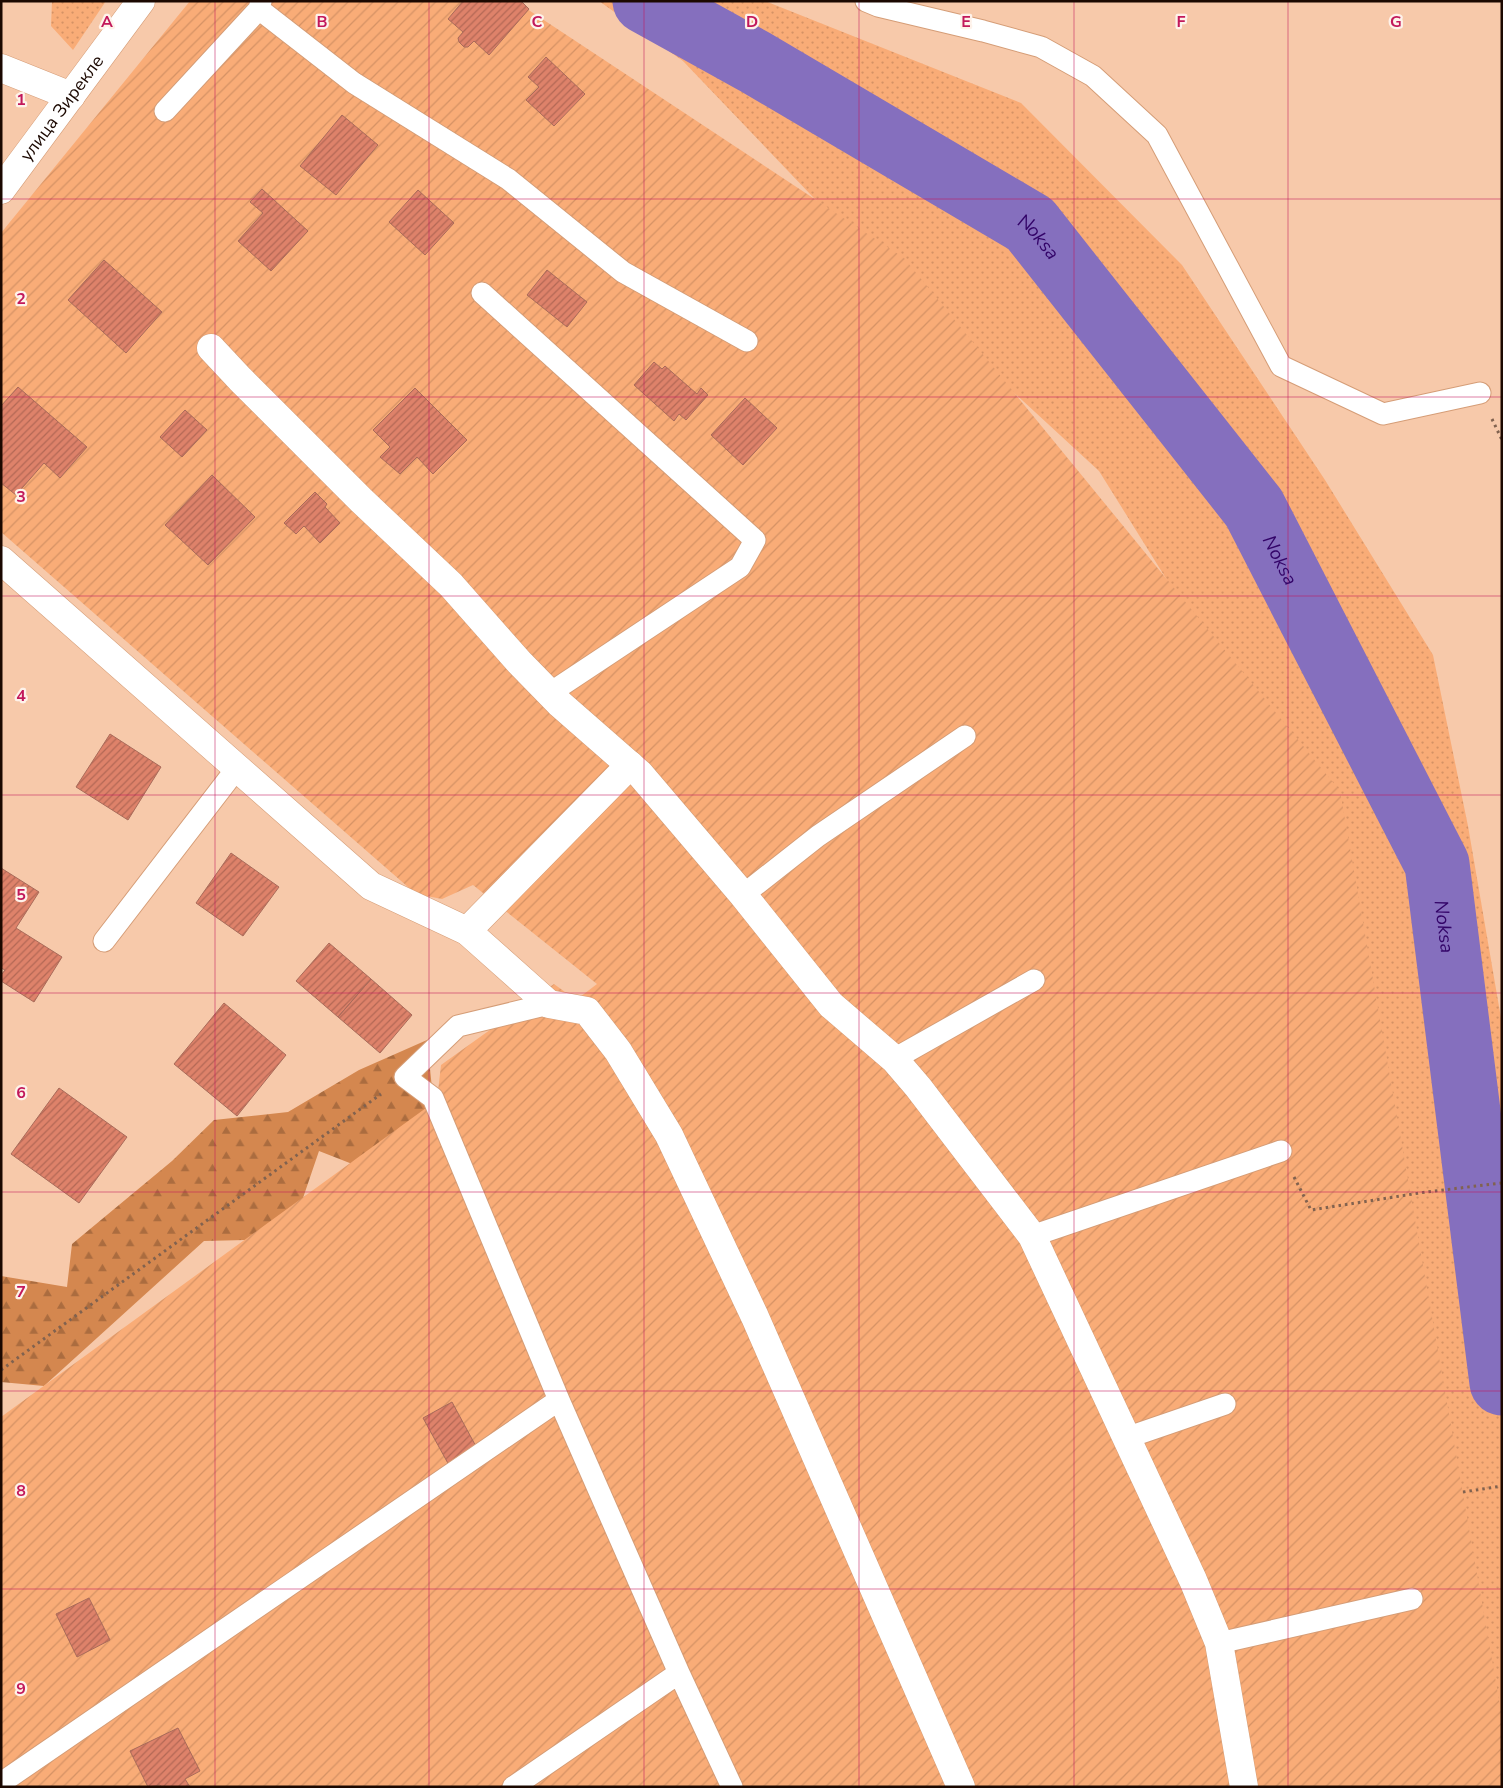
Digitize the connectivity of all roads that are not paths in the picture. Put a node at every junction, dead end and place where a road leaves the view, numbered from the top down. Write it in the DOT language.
graph roads {
  1 [pos="141,1"];
  2 [pos="866,1"];
  3 [pos="260,5"];
  4 [pos="1,68"];
  5 [pos="72,96"];
  6 [pos="166,111"];
  7 [pos="1,190"];
  8 [pos="482,293"];
  9 [pos="747,341"];
  10 [pos="210,348"];
  11 [pos="1480,393"];
  12 [pos="1,560"];
  13 [pos="550,694"];
  14 [pos="965,736"];
  15 [pos="630,765"];
  16 [pos="237,768"];
  17 [pos="743,896"];
  18 [pos="466,931"];
  19 [pos="104,940"];
  20 [pos="1034,980"];
  21 [pos="549,1004"];
  22 [pos="894,1059"];
  23 [pos="1281,1151"];
  24 [pos="1032,1236"];
  25 [pos="559,1400"];
  26 [pos="1225,1404"];
  27 [pos="1126,1438"];
  28 [pos="1412,1599"];
  29 [pos="1219,1643"];
  30 [pos="679,1673"];
  31 [pos="1,1783"];
  32 [pos="513,1787"];
  33 [pos="732,1787"];
  34 [pos="961,1787"];
  35 [pos="1244,1787"];
  1 -- 5 [label="street, улица Зирекле"];
  2 -- 11 [label="lane"];
  3 -- 6 [label="lane"];
  3 -- 9 [label="lane"];
  4 -- 5 [label="street"];
  5 -- 7 [label="street, улица Зирекле"];
  8 -- 13 [label="lane"];
  10 -- 13 [label="street"];
  12 -- 16 [label="street"];
  13 -- 15 [label="street"];
  14 -- 17 [label="lane"];
  15 -- 17 [label="street"];
  15 -- 18 [label="street"];
  16 -- 18 [label="street"];
  16 -- 19 [label="lane"];
  17 -- 22 [label="street"];
  18 -- 21 [label="street"];
  20 -- 22 [label="lane"];
  21 -- 25 [label="lane"];
  21 -- 34 [label="street"];
  22 -- 24 [label="street"];
  23 -- 24 [label="lane"];
  24 -- 27 [label="street"];
  25 -- 30 [label="lane"];
  25 -- 31 [label="lane"];
  26 -- 27 [label="lane"];
  27 -- 29 [label="street"];
  28 -- 29 [label="lane"];
  29 -- 35 [label="street"];
  30 -- 32 [label="lane"];
  30 -- 33 [label="lane"];
}
